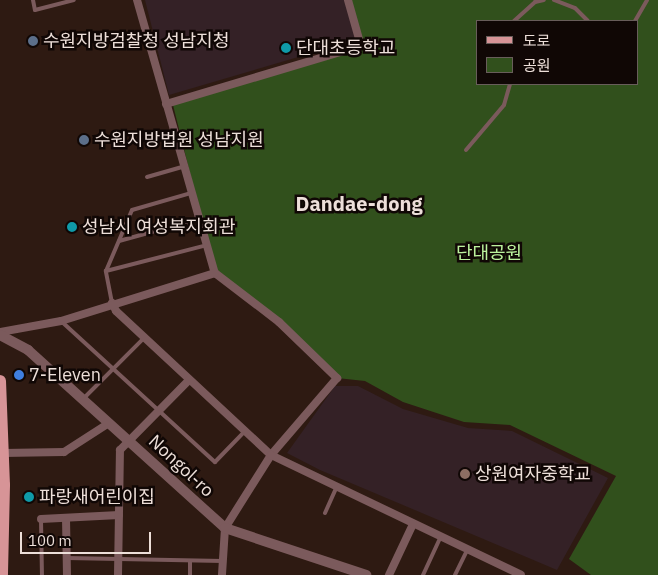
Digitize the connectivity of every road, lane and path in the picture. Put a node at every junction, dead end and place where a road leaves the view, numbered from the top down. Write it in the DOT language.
graph roads {
  1 [pos="33,0"];
  2 [pos="74,0"];
  3 [pos="137,0"];
  4 [pos="348,0"];
  5 [pos="544,0"];
  6 [pos="554,0"];
  7 [pos="647,0"];
  8 [pos="515,20"];
  9 [pos="587,20"];
  10 [pos="636,20"];
  11 [pos="510,85"];
  12 [pos="166,104"];
  13 [pos="466,150"];
  14 [pos="185,166"];
  15 [pos="147,177"];
  16 [pos="191,193"];
  17 [pos="199,219"];
  18 [pos="119,241"];
  19 [pos="206,245"];
  20 [pos="106,270"];
  21 [pos="215,273"];
  22 [pos="112,303"];
  23 [pos="61,321"];
  24 [pos="0,333"];
  25 [pos="144,338"];
  26 [pos="115,370"];
  27 [pos="0,380"];
  28 [pos="189,380"];
  29 [pos="83,399"];
  30 [pos="161,411"];
  31 [pos="109,422"];
  32 [pos="244,432"];
  33 [pos="128,440"];
  34 [pos="3,453"];
  35 [pos="271,455"];
  36 [pos="336,488"];
  37 [pos="325,513"];
  38 [pos="119,515"];
  39 [pos="66,518"];
  40 [pos="1,519"];
  41 [pos="41,519"];
  42 [pos="413,524"];
  43 [pos="225,528"];
  44 [pos="441,536"];
  45 [pos="468,549"];
  46 [pos="67,558"];
  47 [pos="118,560"];
  48 [pos="190,561"];
  49 [pos="222,561"];
  50 [pos="507,572"];
  51 [pos="2,575"];
  52 [pos="42,575"];
  53 [pos="67,575"];
  54 [pos="118,575"];
  55 [pos="190,575"];
  56 [pos="222,575"];
  57 [pos="366,575"];
  58 [pos="389,575"];
  59 [pos="423,575"];
  60 [pos="455,575"];
  61 [pos="521,575"];
  1 -- 2 [label="lane"];
  3 -- 12 [label="street"];
  4 -- 12 [label="street"];
  5 -- 8 [label="lane"];
  6 -- 9 [label="lane"];
  7 -- 10 [label="lane"];
  11 -- 13 [label="lane"];
  12 -- 14 [label="street"];
  14 -- 15 [label="lane"];
  14 -- 16 [label="street"];
  16 -- 17 [label="street"];
  16 -- 18 [label="lane"];
  17 -- 18 [label="lane"];
  17 -- 19 [label="street"];
  18 -- 20 [label="lane"];
  19 -- 20 [label="lane"];
  19 -- 21 [label="street"];
  20 -- 22 [label="lane"];
  21 -- 22 [label="street"];
  21 -- 35 [label="street"];
  22 -- 23 [label="street"];
  22 -- 25 [label="street"];
  23 -- 24 [label="street"];
  23 -- 26 [label="lane"];
  24 -- 29 [label="street, Nongol-ro"];
  25 -- 26 [label="lane"];
  25 -- 28 [label="street"];
  26 -- 29 [label="lane"];
  26 -- 30 [label="lane"];
  27 -- 34 [label="main road"];
  28 -- 30 [label="street"];
  28 -- 32 [label="street"];
  29 -- 31 [label="street, Nongol-ro"];
  30 -- 32 [label="lane"];
  30 -- 33 [label="street"];
  31 -- 33 [label="street, Nongol-ro"];
  31 -- 34 [label="street"];
  32 -- 35 [label="street"];
  33 -- 38 [label="street"];
  33 -- 43 [label="street, Nongol-ro"];
  34 -- 40 [label="main road"];
  35 -- 36 [label="street"];
  35 -- 43 [label="street"];
  36 -- 37 [label="lane"];
  36 -- 42 [label="street"];
  38 -- 39 [label="street"];
  38 -- 47 [label="street"];
  39 -- 41 [label="street"];
  39 -- 46 [label="street"];
  40 -- 51 [label="main road"];
  41 -- 52 [label="lane"];
  42 -- 44 [label="street"];
  42 -- 58 [label="street"];
  43 -- 49 [label="street"];
  43 -- 57 [label="street, Nongol-ro"];
  44 -- 45 [label="street"];
  44 -- 59 [label="lane"];
  45 -- 50 [label="street"];
  45 -- 60 [label="lane"];
  46 -- 47 [label="lane"];
  46 -- 53 [label="street"];
  47 -- 48 [label="lane"];
  47 -- 54 [label="street"];
  48 -- 49 [label="lane"];
  48 -- 55 [label="lane"];
  49 -- 56 [label="street"];
  50 -- 61 [label="street"];
}
